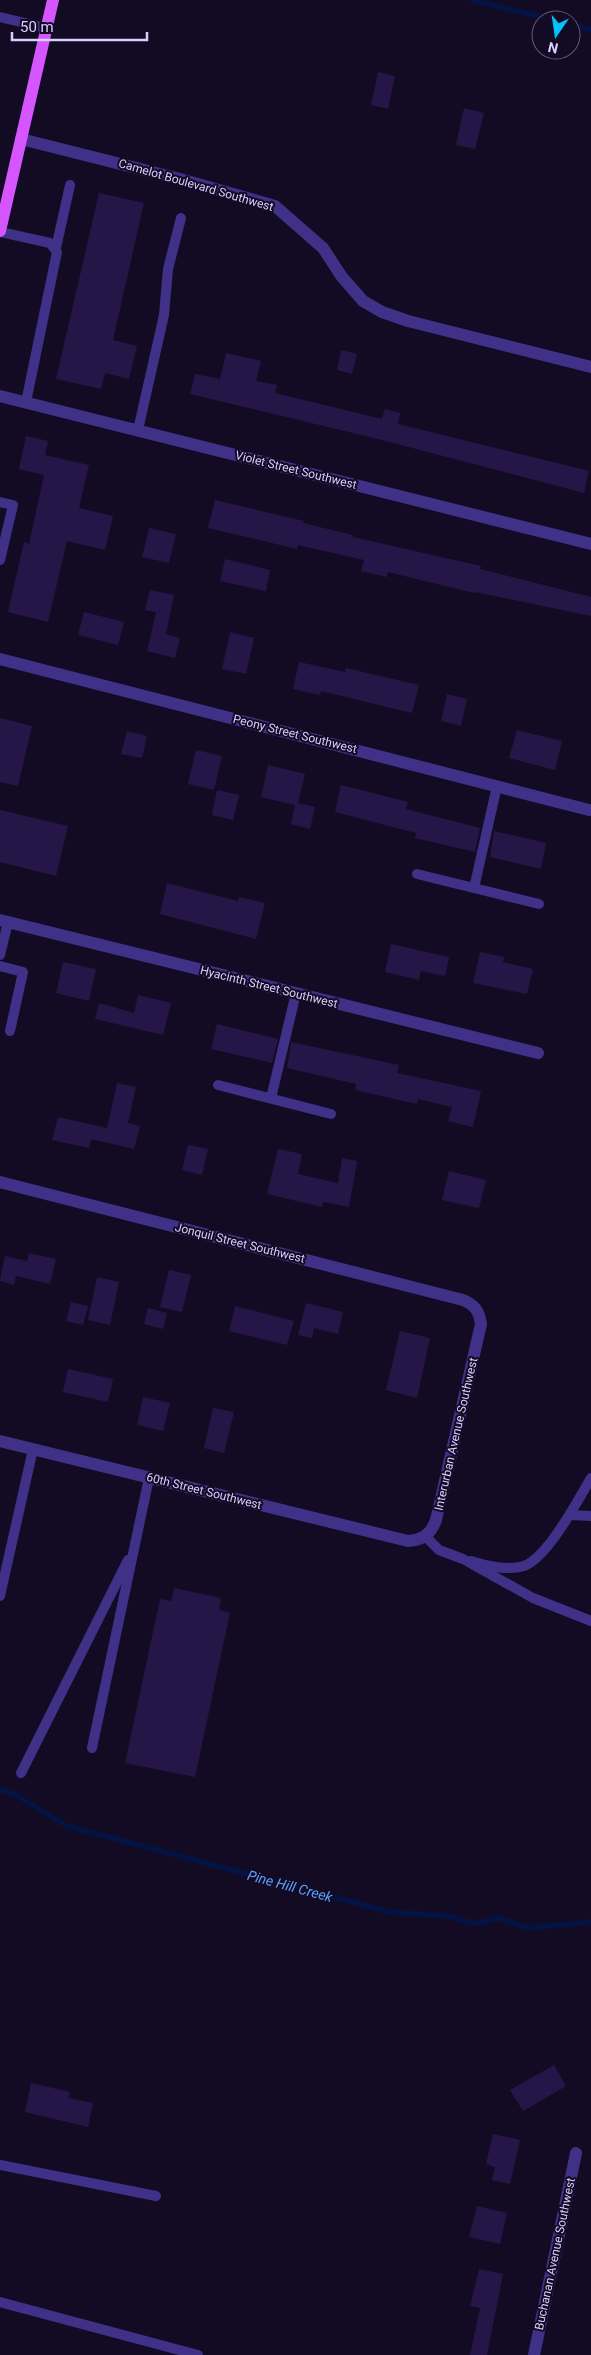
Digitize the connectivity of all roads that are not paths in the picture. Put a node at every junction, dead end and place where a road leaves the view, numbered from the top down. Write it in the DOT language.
graph roads {
  1 [pos="53,0"];
  2 [pos="0,17"];
  3 [pos="46,28"];
  4 [pos="21,139"];
  5 [pos="70,185"];
  6 [pos="181,218"];
  7 [pos="0,231"];
  8 [pos="56,248"];
  9 [pos="591,367"];
  10 [pos="0,396"];
  11 [pos="26,402"];
  12 [pos="138,430"];
  13 [pos="0,502"];
  14 [pos="591,544"];
  15 [pos="0,560"];
  16 [pos="0,658"];
  17 [pos="497,786"];
  18 [pos="589,810"];
  19 [pos="417,874"];
  20 [pos="474,888"];
  21 [pos="539,904"];
  22 [pos="4,921"];
  23 [pos="0,954"];
  24 [pos="0,966"];
  25 [pos="296,993"];
  26 [pos="10,1031"];
  27 [pos="538,1053"];
  28 [pos="218,1085"];
  29 [pos="271,1098"];
  30 [pos="331,1114"];
  31 [pos="0,1182"];
  32 [pos="477,1310"];
  33 [pos="0,1441"];
  34 [pos="33,1449"];
  35 [pos="149,1478"];
  36 [pos="591,1478"];
  37 [pos="570,1515"];
  38 [pos="591,1516"];
  39 [pos="426,1537"];
  40 [pos="134,1548"];
  41 [pos="463,1559"];
  42 [pos="0,1596"];
  43 [pos="591,1621"];
  44 [pos="92,1748"];
  45 [pos="21,1773"];
  46 [pos="576,2153"];
  47 [pos="0,2165"];
  48 [pos="156,2196"];
  49 [pos="1,2306"];
  50 [pos="198,2355"];
  51 [pos="534,2355"];
  1 -- 3 [label="main road"];
  2 -- 3 [label="lane"];
  3 -- 4 [label="main road"];
  4 -- 7 [label="main road"];
  4 -- 9 [label="street, Camelot Boulevard Southwest"];
  5 -- 8 [label="lane"];
  6 -- 12 [label="lane"];
  7 -- 8 [label="lane"];
  8 -- 11 [label="lane"];
  10 -- 11 [label="street, Violet Street Southwest"];
  11 -- 12 [label="street, Violet Street Southwest"];
  12 -- 14 [label="street, Violet Street Southwest"];
  13 -- 15 [label="lane"];
  16 -- 17 [label="street, Peony Street Southwest"];
  17 -- 18 [label="street, Peony Street Southwest"];
  17 -- 20 [label="lane"];
  19 -- 20 [label="lane"];
  20 -- 21 [label="lane"];
  22 -- 23 [label="lane"];
  22 -- 25 [label="street, Hyacinth Street Southwest"];
  24 -- 26 [label="lane"];
  25 -- 27 [label="street, Hyacinth Street Southwest"];
  25 -- 29 [label="lane"];
  28 -- 29 [label="lane"];
  29 -- 30 [label="lane"];
  31 -- 32 [label="street, Jonquil Street Southwest"];
  32 -- 39 [label="street, Interurban Avenue Southwest"];
  33 -- 34 [label="street, 60th Street Southwest"];
  34 -- 35 [label="street, 60th Street Southwest"];
  34 -- 42 [label="lane"];
  35 -- 39 [label="street, 60th Street Southwest"];
  35 -- 40 [label="lane"];
  36 -- 37 [label="lane"];
  37 -- 38 [label="lane"];
  37 -- 41 [label="lane"];
  39 -- 41 [label="lane"];
  40 -- 44 [label="lane"];
  40 -- 45 [label="lane"];
  41 -- 43 [label="lane"];
  46 -- 51 [label="street, Buchanan Avenue Southwest"];
  47 -- 48 [label="lane"];
  49 -- 50 [label="lane"];
}
